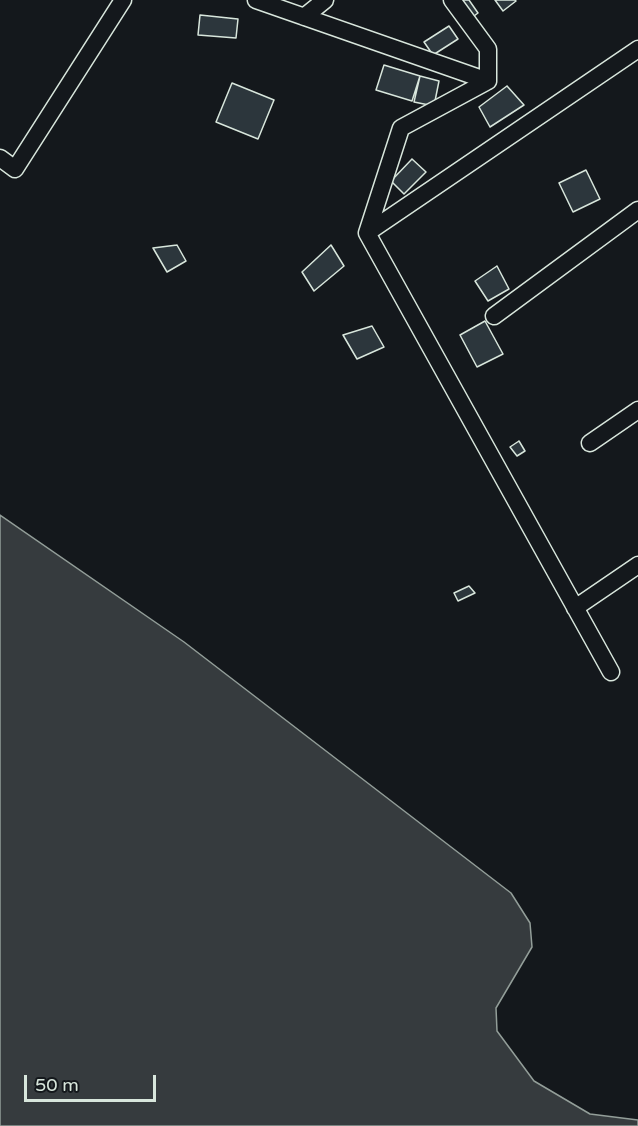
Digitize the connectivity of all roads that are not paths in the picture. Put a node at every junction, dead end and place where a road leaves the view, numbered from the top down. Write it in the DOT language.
graph roads {
  1 [pos="123,0"];
  2 [pos="256,0"];
  3 [pos="325,0"];
  4 [pos="453,0"];
  5 [pos="304,17"];
  6 [pos="638,49"];
  7 [pos="488,81"];
  8 [pos="0,158"];
  9 [pos="638,210"];
  10 [pos="367,233"];
  11 [pos="494,316"];
  12 [pos="638,410"];
  13 [pos="590,444"];
  14 [pos="638,565"];
  15 [pos="575,608"];
  16 [pos="611,672"];
  1 -- 8 [label="street"];
  2 -- 5 [label="street"];
  3 -- 5 [label="street"];
  4 -- 7 [label="street"];
  5 -- 7 [label="street"];
  6 -- 10 [label="street"];
  7 -- 10 [label="street"];
  9 -- 11 [label="street"];
  10 -- 15 [label="street"];
  12 -- 13 [label="street"];
  14 -- 15 [label="street"];
  15 -- 16 [label="street"];
}
